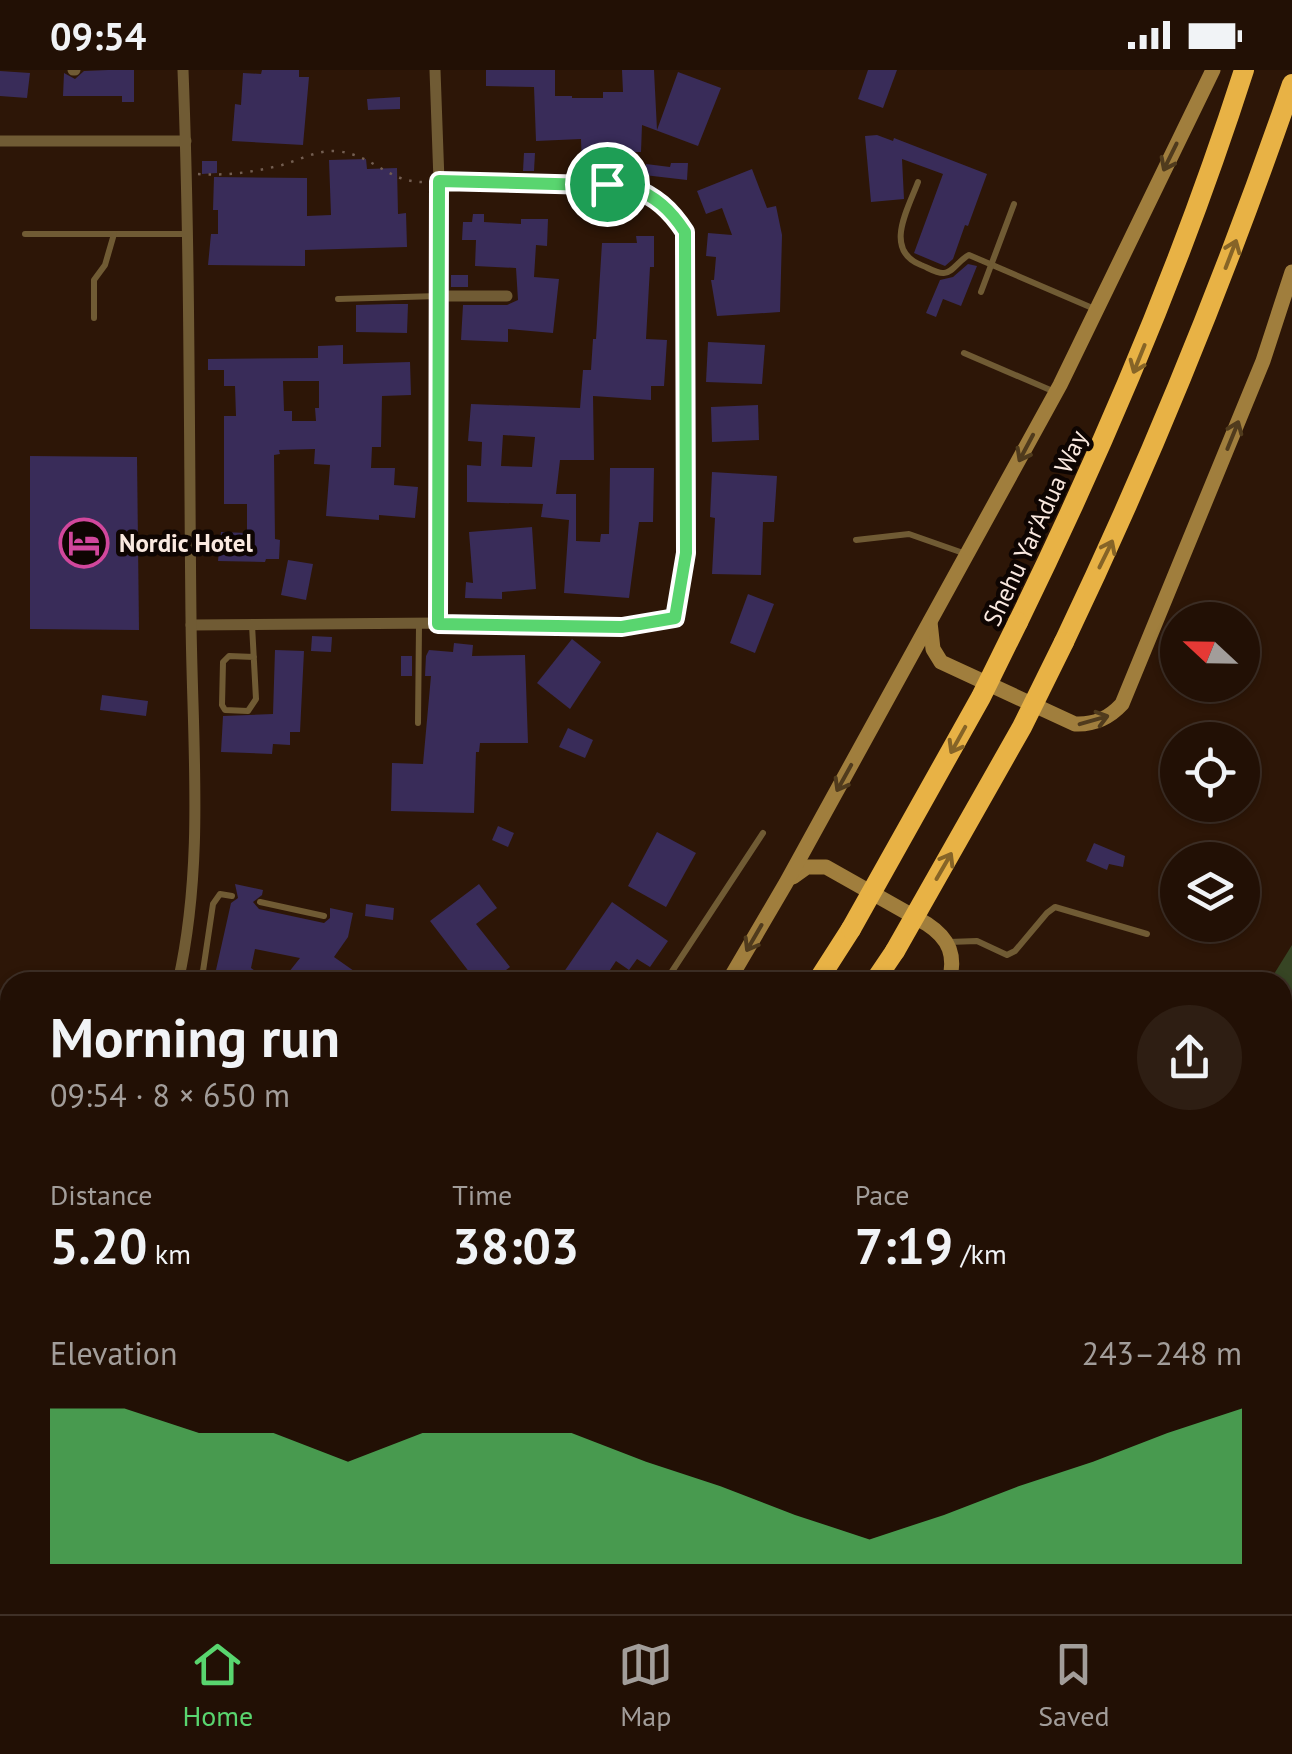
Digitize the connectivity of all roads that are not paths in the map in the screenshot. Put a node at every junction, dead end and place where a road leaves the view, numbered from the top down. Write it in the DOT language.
graph roads {
  1 [pos="183,70"];
  2 [pos="434,70"];
  3 [pos="1214,70"];
  4 [pos="1244,70"];
  5 [pos="1292,84"];
  6 [pos="1292,104"];
  7 [pos="1272,140"];
  8 [pos="0,141"];
  9 [pos="186,141"];
  10 [pos="439,181"];
  11 [pos="918,182"];
  12 [pos="1014,204"];
  13 [pos="25,234"];
  14 [pos="114,234"];
  15 [pos="187,234"];
  16 [pos="992,265"];
  17 [pos="1292,272"];
  18 [pos="981,292"];
  19 [pos="440,296"];
  20 [pos="508,296"];
  21 [pos="338,299"];
  22 [pos="1098,310"];
  23 [pos="94,318"];
  24 [pos="964,353"];
  25 [pos="1056,393"];
  26 [pos="856,540"];
  27 [pos="968,554"];
  28 [pos="930,622"];
  29 [pos="252,624"];
  30 [pos="438,624"];
  31 [pos="191,625"];
  32 [pos="419,626"];
  33 [pos="254,657"];
  34 [pos="418,723"];
  35 [pos="763,833"];
  36 [pos="786,883"];
  37 [pos="232,896"];
  38 [pos="260,902"];
  39 [pos="324,916"];
  40 [pos="1147,934"];
  41 [pos="947,942"];
  42 [pos="180,972"];
  43 [pos="204,972"];
  44 [pos="672,972"];
  45 [pos="734,972"];
  46 [pos="823,972"];
  47 [pos="881,972"];
  48 [pos="952,972"];
  1 -- 9 [label="street"];
  2 -- 10 [label="street"];
  3 -- 22 [label="street, one-way"];
  4 -- 46 [label="highway, Shehu Yar'Adua Way, one-way, bridge"];
  5 -- 7 [label="highway"];
  6 -- 7 [label="highway"];
  47 -- 7 [label="highway, one-way, bridge"];
  8 -- 9 [label="street"];
  9 -- 15 [label="street"];
  10 -- 19 [label="street"];
  10 -- 30 [label="street"];
  11 -- 16 [label="lane"];
  12 -- 16 [label="lane"];
  13 -- 14 [label="lane"];
  14 -- 15 [label="lane"];
  14 -- 23 [label="lane"];
  15 -- 31 [label="street"];
  16 -- 18 [label="lane"];
  16 -- 22 [label="lane"];
  28 -- 17 [label="street, one-way"];
  19 -- 20 [label="street"];
  19 -- 21 [label="lane"];
  19 -- 30 [label="street"];
  22 -- 25 [label="street"];
  24 -- 25 [label="lane"];
  25 -- 27 [label="street, one-way"];
  26 -- 27 [label="lane"];
  27 -- 28 [label="street"];
  28 -- 36 [label="street, one-way"];
  29 -- 31 [label="street"];
  29 -- 32 [label="street"];
  29 -- 33 [label="lane"];
  30 -- 32 [label="street"];
  31 -- 42 [label="street"];
  32 -- 34 [label="lane"];
  33 -- 33 [label="lane"];
  35 -- 44 [label="lane"];
  36 -- 41 [label="street"];
  36 -- 45 [label="street, one-way"];
  37 -- 43 [label="lane"];
  38 -- 39 [label="lane"];
  40 -- 41 [label="lane"];
  41 -- 48 [label="street"];
}
